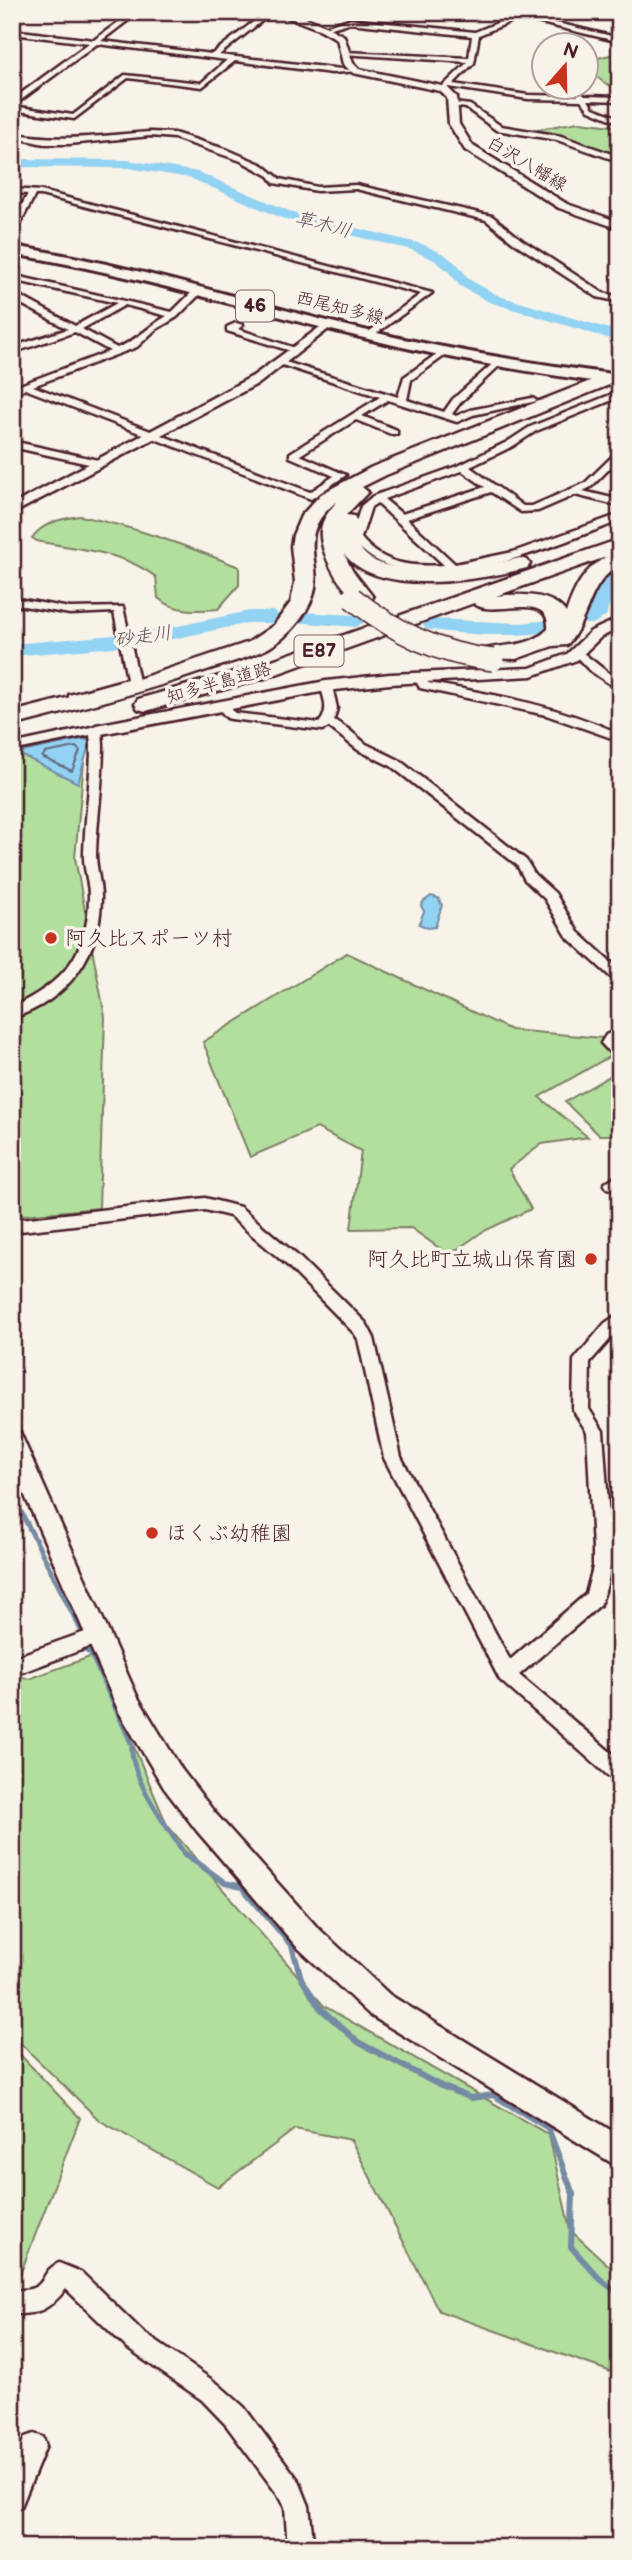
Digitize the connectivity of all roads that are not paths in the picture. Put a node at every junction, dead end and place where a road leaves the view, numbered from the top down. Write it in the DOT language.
graph roads {
  1 [pos="136,12"];
  2 [pos="270,12"];
  3 [pos="278,12"];
  4 [pos="505,12"];
  5 [pos="517,17"];
  6 [pos="324,28"];
  7 [pos="12,32"];
  8 [pos="475,34"];
  9 [pos="620,40"];
  10 [pos="95,42"];
  11 [pos="345,54"];
  12 [pos="214,56"];
  13 [pos="233,59"];
  14 [pos="471,60"];
  15 [pos="356,71"];
  16 [pos="445,87"];
  17 [pos="530,97"];
  18 [pos="600,99"];
  19 [pos="620,99"];
  20 [pos="585,102"];
  21 [pos="454,105"];
  22 [pos="12,106"];
  23 [pos="620,121"];
  24 [pos="12,135"];
  25 [pos="620,160"];
  26 [pos="12,191"];
  27 [pos="33,192"];
  28 [pos="620,226"];
  29 [pos="12,231"];
  30 [pos="12,250"];
  31 [pos="12,277"];
  32 [pos="42,282"];
  33 [pos="199,290"];
  34 [pos="15,298"];
  35 [pos="620,300"];
  36 [pos="125,302"];
  37 [pos="174,315"];
  38 [pos="239,325"];
  39 [pos="327,325"];
  40 [pos="76,329"];
  41 [pos="370,335"];
  42 [pos="13,350"];
  43 [pos="297,350"];
  44 [pos="116,351"];
  45 [pos="444,352"];
  46 [pos="282,362"];
  47 [pos="498,362"];
  48 [pos="563,372"];
  49 [pos="614,380"];
  50 [pos="24,386"];
  51 [pos="583,390"];
  52 [pos="12,391"];
  53 [pos="620,394"];
  54 [pos="388,396"];
  55 [pos="402,401"];
  56 [pos="532,401"];
  57 [pos="447,415"];
  58 [pos="356,417"];
  59 [pos="394,432"];
  60 [pos="151,435"];
  61 [pos="12,444"];
  62 [pos="620,452"];
  63 [pos="98,464"];
  64 [pos="463,467"];
  65 [pos="352,485"];
  66 [pos="492,488"];
  67 [pos="380,489"];
  68 [pos="576,492"];
  69 [pos="620,503"];
  70 [pos="12,510"];
  71 [pos="400,517"];
  72 [pos="620,517"];
  73 [pos="620,530"];
  74 [pos="620,536"];
  75 [pos="620,545"];
  76 [pos="620,557"];
  77 [pos="453,568"];
  78 [pos="358,597"];
  79 [pos="12,601"];
  80 [pos="620,622"];
  81 [pos="578,652"];
  82 [pos="490,657"];
  83 [pos="260,672"];
  84 [pos="420,678"];
  85 [pos="326,686"];
  86 [pos="620,688"];
  87 [pos="222,706"];
  88 [pos="13,716"];
  89 [pos="328,722"];
  90 [pos="96,730"];
  91 [pos="12,735"];
  92 [pos="620,738"];
  93 [pos="12,748"];
  94 [pos="620,978"];
  95 [pos="12,1013"];
  96 [pos="620,1033"];
  97 [pos="620,1054"];
  98 [pos="12,1226"];
  99 [pos="620,1319"];
  100 [pos="12,1439"];
  101 [pos="99,1635"];
  102 [pos="12,1667"];
  103 [pos="507,1674"];
  104 [pos="620,1773"];
  105 [pos="620,2153"];
  106 [pos="12,2302"];
  107 [pos="34,2446"];
  108 [pos="12,2498"];
  109 [pos="301,2548"];
  1 -- 10 [label="street"];
  2 -- 12 [label="street"];
  3 -- 6 [label="main road"];
  4 -- 5 [label="street"];
  5 -- 8 [label="street"];
  5 -- 9 [label="street"];
  6 -- 8 [label="street"];
  6 -- 11 [label="main road"];
  7 -- 10 [label="street"];
  8 -- 14 [label="street"];
  10 -- 12 [label="street"];
  10 -- 22 [label="street"];
  11 -- 14 [label="street"];
  11 -- 15 [label="main road"];
  12 -- 13 [label="street"];
  13 -- 15 [label="street"];
  13 -- 22 [label="street"];
  14 -- 16 [label="street"];
  15 -- 16 [label="main road"];
  16 -- 17 [label="street"];
  16 -- 21 [label="main road, 白沢八幡線"];
  18 -- 19 [label="street"];
  20 -- 23 [label="street"];
  21 -- 25 [label="street"];
  21 -- 28 [label="main road, 白沢八幡線"];
  24 -- 35 [label="street"];
  26 -- 27 [label="street"];
  27 -- 29 [label="street"];
  27 -- 41 [label="street"];
  30 -- 33 [label="main road, 西尾知多線 / 46"];
  31 -- 32 [label="street"];
  32 -- 34 [label="street"];
  32 -- 36 [label="street"];
  33 -- 37 [label="street"];
  33 -- 39 [label="main road, 西尾知多線 / 46"];
  34 -- 40 [label="street"];
  36 -- 37 [label="street"];
  36 -- 40 [label="street"];
  37 -- 44 [label="street"];
  38 -- 43 [label="street"];
  39 -- 41 [label="main road, 西尾知多線 / 46"];
  39 -- 43 [label="street"];
  40 -- 42 [label="street"];
  40 -- 44 [label="street"];
  41 -- 45 [label="main road, 西尾知多線 / 46"];
  43 -- 46 [label="street"];
  44 -- 50 [label="street"];
  45 -- 47 [label="main road, 西尾知多線 / 46"];
  45 -- 55 [label="street"];
  46 -- 54 [label="street"];
  46 -- 60 [label="street"];
  47 -- 48 [label="main road, 西尾知多線 / 46"];
  47 -- 57 [label="street"];
  48 -- 49 [label="main road, 西尾知多線 / 46"];
  48 -- 51 [label="highway"];
  49 -- 51 [label="highway"];
  49 -- 67 [label="highway"];
  50 -- 52 [label="street"];
  50 -- 60 [label="street"];
  51 -- 65 [label="highway"];
  53 -- 64 [label="street"];
  54 -- 55 [label="street"];
  54 -- 58 [label="street"];
  55 -- 57 [label="street"];
  56 -- 57 [label="street"];
  58 -- 59 [label="street"];
  58 -- 60 [label="street"];
  60 -- 63 [label="street"];
  61 -- 63 [label="street"];
  62 -- 68 [label="street"];
  63 -- 70 [label="street"];
  64 -- 66 [label="street"];
  64 -- 67 [label="street"];
  65 -- 78 [label="highway"];
  65 -- 88 [label="highway"];
  66 -- 68 [label="street"];
  66 -- 71 [label="street"];
  67 -- 71 [label="street"];
  67 -- 73 [label="highway"];
  67 -- 77 [label="street"];
  67 -- 78 [label="highway"];
  68 -- 69 [label="street"];
  71 -- 77 [label="street"];
  72 -- 77 [label="street"];
  74 -- 88 [label="highway, 知多半島道路 / E87"];
  75 -- 83 [label="highway, 知多半島道路 / E87"];
  76 -- 82 [label="highway"];
  78 -- 82 [label="highway, bridge"];
  79 -- 88 [label="street"];
  80 -- 81 [label="street"];
  81 -- 84 [label="street"];
  81 -- 86 [label="street"];
  82 -- 83 [label="highway"];
  83 -- 91 [label="highway, 知多半島道路 / E87"];
  84 -- 85 [label="street"];
  84 -- 92 [label="street"];
  85 -- 87 [label="street"];
  85 -- 89 [label="street"];
  87 -- 89 [label="street"];
  87 -- 90 [label="street"];
  89 -- 94 [label="street"];
  90 -- 93 [label="street"];
  90 -- 95 [label="street"];
  96 -- 97 [label="street"];
  98 -- 103 [label="street"];
  99 -- 103 [label="street"];
  100 -- 101 [label="street"];
  101 -- 102 [label="street"];
  101 -- 105 [label="street"];
  103 -- 104 [label="street"];
  106 -- 109 [label="street"];
  107 -- 108 [label="street"];
}
